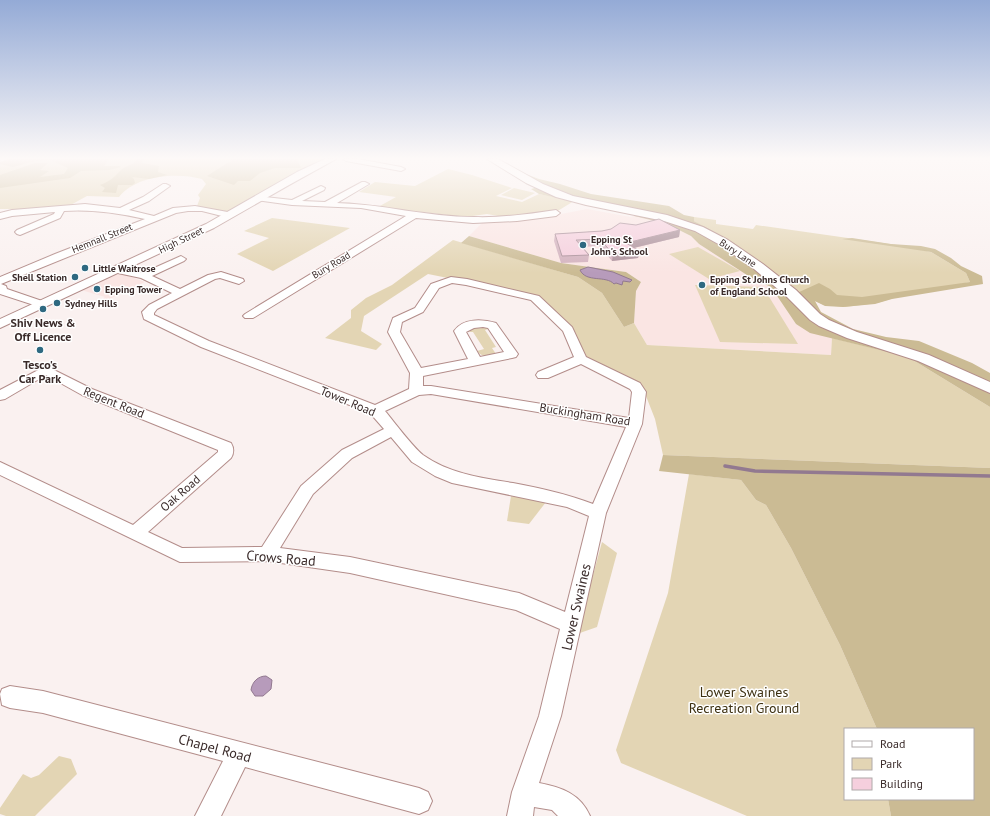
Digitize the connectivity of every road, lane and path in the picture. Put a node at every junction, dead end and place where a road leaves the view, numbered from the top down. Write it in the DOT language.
graph roads {
  1 [pos="149,197"];
  2 [pos="303,197"];
  3 [pos="342,197"];
  4 [pos="565,197"];
  5 [pos="259,198"];
  6 [pos="292,203"];
  7 [pos="328,205"];
  8 [pos="61,209"];
  9 [pos="121,211"];
  10 [pos="556,213"];
  11 [pos="230,215"];
  12 [pos="414,215"];
  13 [pos="0,216"];
  14 [pos="153,218"];
  15 [pos="20,232"];
  16 [pos="181,259"];
  17 [pos="117,270"];
  18 [pos="144,276"];
  19 [pos="239,281"];
  20 [pos="2,284"];
  21 [pos="180,293"];
  22 [pos="42,304"];
  23 [pos="249,316"];
  24 [pos="0,324"];
  25 [pos="581,359"];
  26 [pos="476,362"];
  27 [pos="417,373"];
  28 [pos="543,375"];
  29 [pos="990,388"];
  30 [pos="416,391"];
  31 [pos="0,396"];
  32 [pos="375,410"];
  33 [pos="635,424"];
  34 [pos="393,430"];
  35 [pos="226,454"];
  36 [pos="0,468"];
  37 [pos="598,513"];
  38 [pos="135,533"];
  39 [pos="267,554"];
  40 [pos="572,625"];
  41 [pos="10,697"];
  42 [pos="240,754"];
  43 [pos="524,792"];
  44 [pos="419,801"];
  45 [pos="208,816"];
  46 [pos="520,816"];
  47 [pos="577,816"];
  1 -- 9 [label="street"];
  2 -- 6 [label="street"];
  3 -- 7 [label="street"];
  4 -- 29 [label="main road, Bury Lane"];
  5 -- 6 [label="street"];
  5 -- 11 [label="main road, High Street"];
  6 -- 7 [label="street"];
  7 -- 12 [label="street"];
  8 -- 9 [label="street"];
  8 -- 13 [label="street"];
  8 -- 15 [label="street"];
  9 -- 14 [label="street"];
  10 -- 12 [label="street"];
  11 -- 14 [label="street, Hemnall Street"];
  11 -- 17 [label="main road, High Street"];
  12 -- 23 [label="street, Bury Road"];
  14 -- 20 [label="street, Hemnall Street"];
  16 -- 18 [label="street"];
  17 -- 18 [label="street"];
  17 -- 22 [label="main road, High Street"];
  18 -- 21 [label="street"];
  19 -- 21 [label="street, Tower Road"];
  20 -- 22 [label="street"];
  21 -- 32 [label="street, Tower Road"];
  22 -- 24 [label="main road, High Street"];
  25 -- 27 [label="street"];
  25 -- 28 [label="street"];
  25 -- 33 [label="street, Buckingham Road"];
  26 -- 27 [label="street"];
  27 -- 30 [label="street"];
  30 -- 32 [label="street, Buckingham Road"];
  30 -- 33 [label="street, Buckingham Road"];
  31 -- 35 [label="street, Regent Road"];
  32 -- 34 [label="street, Tower Road"];
  33 -- 37 [label="street, Lower Swaines"];
  34 -- 37 [label="street, Tower Road"];
  34 -- 39 [label="street"];
  35 -- 38 [label="street, Oak Road"];
  36 -- 38 [label="street, Crows Road"];
  37 -- 40 [label="street, Lower Swaines"];
  38 -- 39 [label="street, Crows Road"];
  39 -- 40 [label="street, Crows Road"];
  40 -- 43 [label="street, Lower Swaines"];
  41 -- 42 [label="street, Chapel Road"];
  42 -- 44 [label="street, Chapel Road"];
  42 -- 45 [label="street"];
  43 -- 46 [label="street, Lower Swaines"];
  43 -- 47 [label="street"];
}
